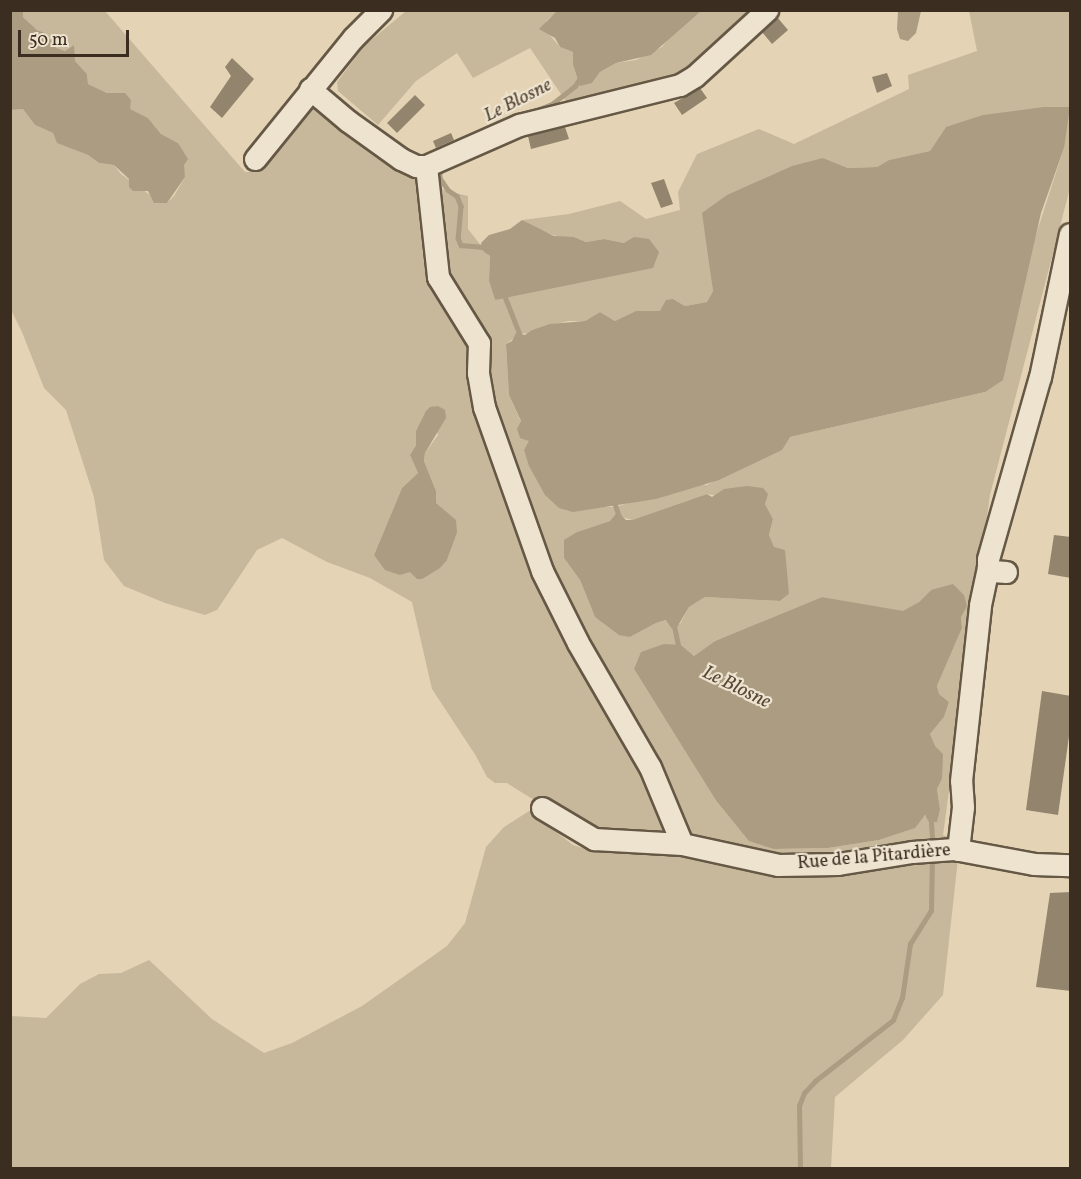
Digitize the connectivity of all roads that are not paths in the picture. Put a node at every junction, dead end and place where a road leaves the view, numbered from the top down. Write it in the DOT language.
graph roads {
  1 [pos="381,10"];
  2 [pos="767,10"];
  3 [pos="310,89"];
  4 [pos="255,159"];
  5 [pos="426,166"];
  6 [pos="1071,234"];
  7 [pos="542,808"];
  8 [pos="682,844"];
  9 [pos="956,850"];
  10 [pos="1071,865"];
  1 -- 3 [label="street"];
  2 -- 5 [label="street"];
  3 -- 4 [label="street"];
  3 -- 5 [label="street"];
  5 -- 8 [label="street"];
  6 -- 9 [label="street"];
  7 -- 8 [label="street, Rue de la Pitardière"];
  8 -- 9 [label="street, Rue de la Pitardière"];
  9 -- 10 [label="street, Rue de la Pitardière"];
}
